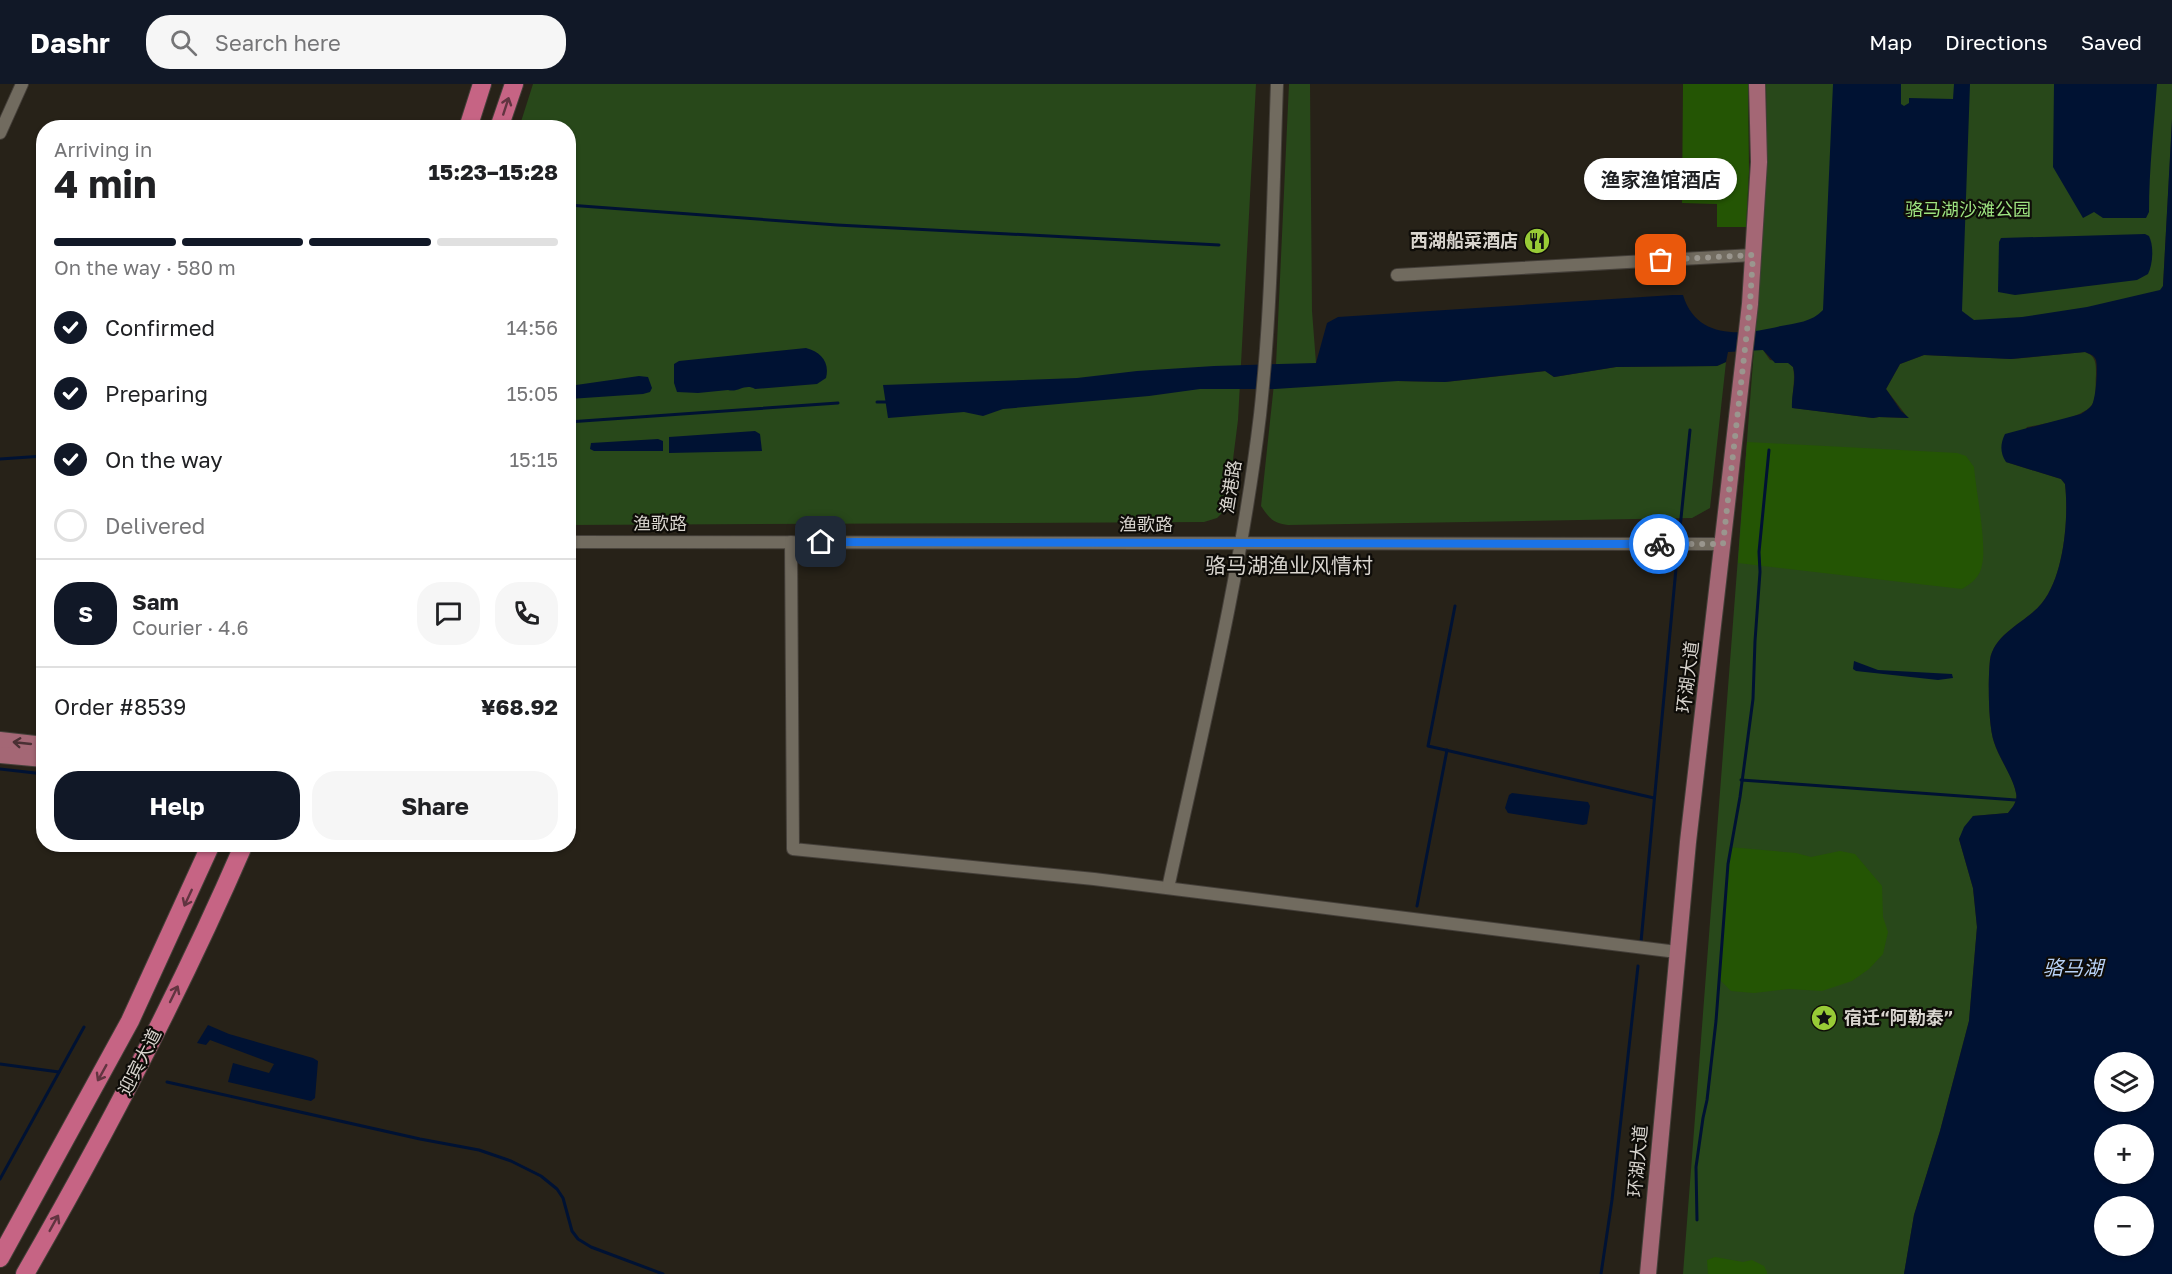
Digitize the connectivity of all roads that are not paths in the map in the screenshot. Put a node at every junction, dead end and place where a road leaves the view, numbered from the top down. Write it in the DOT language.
graph roads {
  1 [pos="22,84"];
  2 [pos="482,84"];
  3 [pos="514,84"];
  4 [pos="1277,84"];
  5 [pos="1757,84"];
  6 [pos="471,120"];
  7 [pos="502,120"];
  8 [pos="0,133"];
  9 [pos="1753,255"];
  10 [pos="1397,275"];
  11 [pos="576,542"];
  12 [pos="791,542"];
  13 [pos="1240,543"];
  14 [pos="1723,544"];
  15 [pos="0,740"];
  16 [pos="36,744"];
  17 [pos="0,754"];
  18 [pos="36,758"];
  19 [pos="208,852"];
  20 [pos="240,852"];
  21 [pos="1168,888"];
  22 [pos="1677,952"];
  23 [pos="0,1258"];
  24 [pos="25,1274"];
  25 [pos="1648,1274"];
  1 -- 8 [label="street"];
  2 -- 6 [label="highway"];
  7 -- 3 [label="highway, one-way"];
  4 -- 13 [label="street, 渔港路"];
  5 -- 9 [label="main road, 环湖大道"];
  9 -- 10 [label="street"];
  9 -- 14 [label="main road, 环湖大道"];
  11 -- 12 [label="street, 渔歌路"];
  12 -- 13 [label="street, 渔歌路"];
  12 -- 21 [label="street"];
  13 -- 14 [label="street, 渔歌路"];
  13 -- 21 [label="street, 渔港路"];
  14 -- 22 [label="main road, 环湖大道"];
  16 -- 15 [label="main road, one-way"];
  17 -- 18 [label="main road"];
  19 -- 23 [label="highway, 迎宾大道, one-way"];
  24 -- 20 [label="highway, 迎宾大道, one-way"];
  21 -- 22 [label="street"];
  22 -- 25 [label="main road, 环湖大道"];
}
